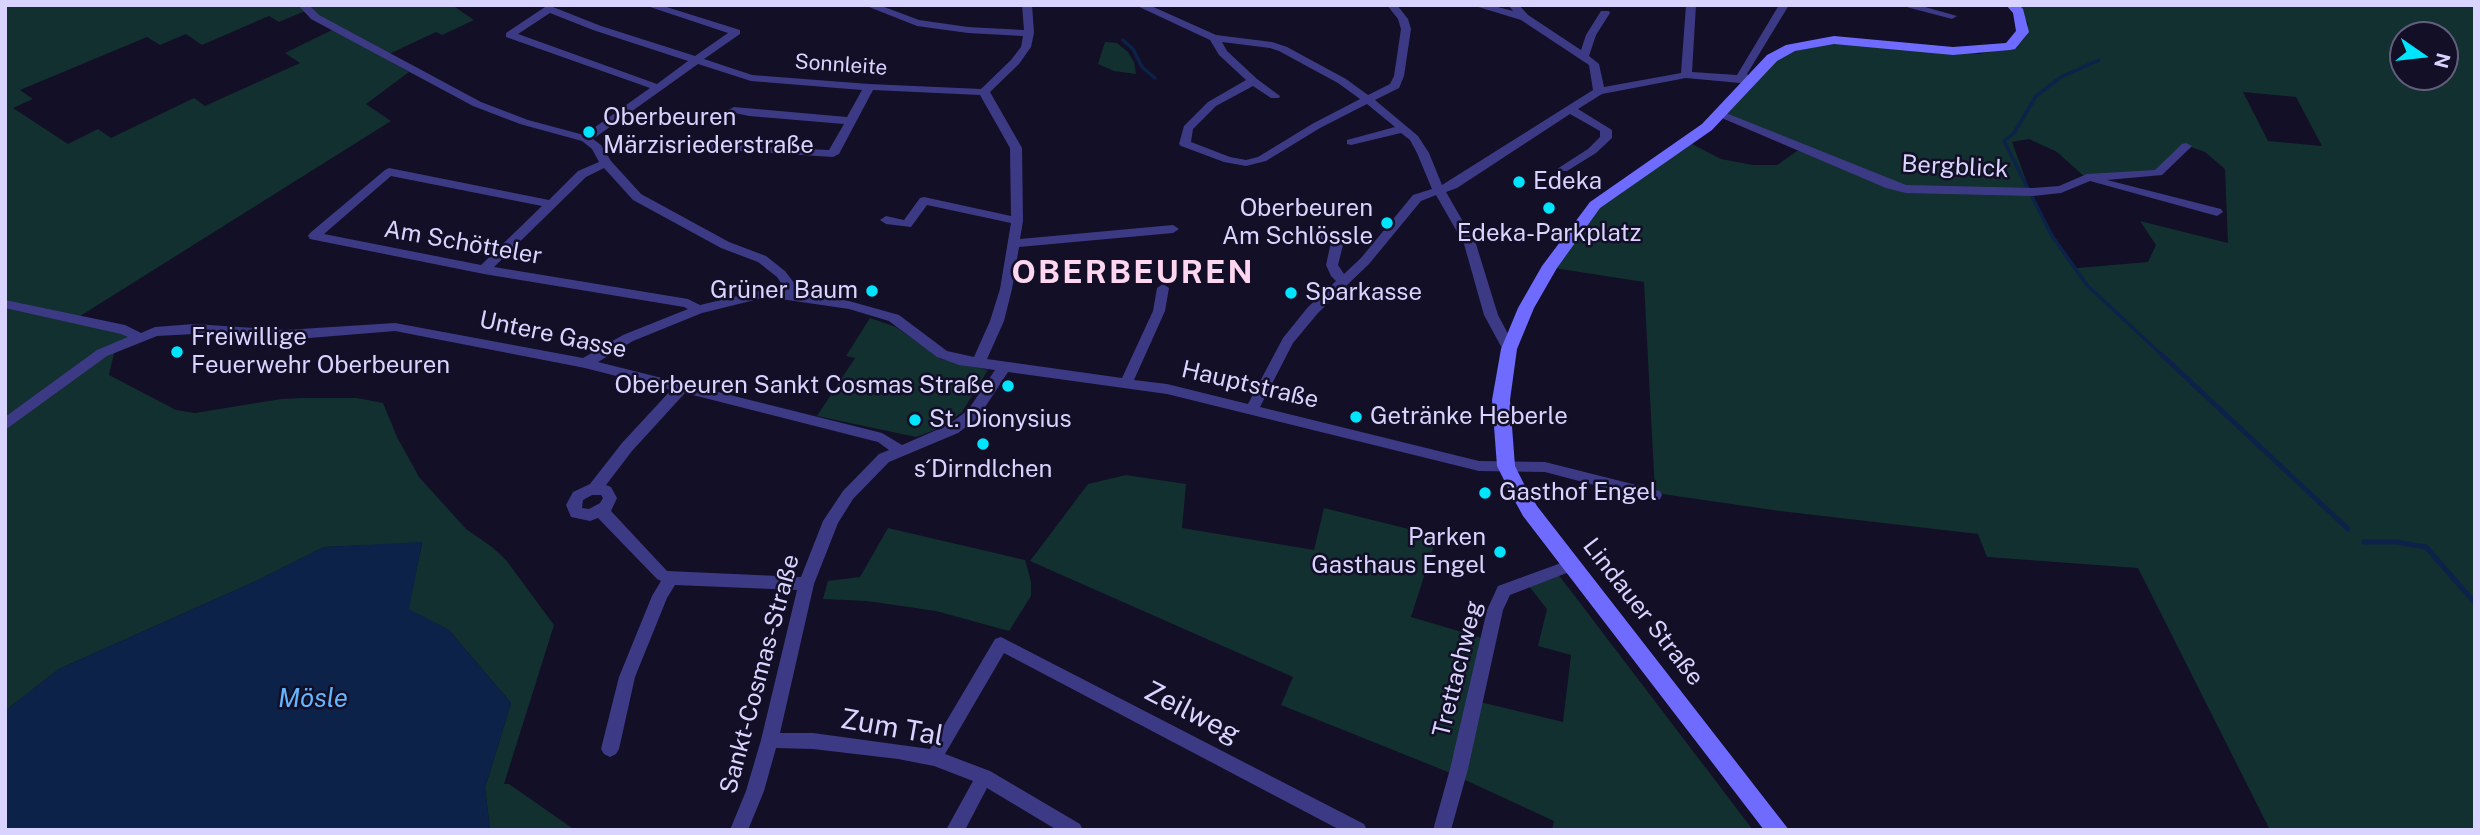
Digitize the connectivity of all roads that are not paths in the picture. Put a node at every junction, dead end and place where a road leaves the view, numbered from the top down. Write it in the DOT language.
graph roads {
  1 [pos="303,5"];
  2 [pos="649,5"];
  3 [pos="869,5"];
  4 [pos="1027,5"];
  5 [pos="1140,5"];
  6 [pos="1392,5"];
  7 [pos="1477,5"];
  8 [pos="1513,5"];
  9 [pos="1691,5"];
  10 [pos="1784,5"];
  11 [pos="1904,5"];
  12 [pos="2012,5"];
  13 [pos="545,7"];
  14 [pos="1605,13"];
  15 [pos="1952,16"];
  16 [pos="1524,17"];
  17 [pos="1029,33"];
  18 [pos="1214,38"];
  19 [pos="1584,57"];
  20 [pos="699,59"];
  21 [pos="1686,75"];
  22 [pos="1253,81"];
  23 [pos="1747,82"];
  24 [pos="869,87"];
  25 [pos="659,89"];
  26 [pos="1599,91"];
  27 [pos="984,92"];
  28 [pos="1275,96"];
  29 [pos="1368,100"];
  30 [pos="1569,109"];
  31 [pos="734,110"];
  32 [pos="1721,114"];
  33 [pos="850,121"];
  34 [pos="1402,129"];
  35 [pos="586,139"];
  36 [pos="1351,142"];
  37 [pos="709,146"];
  38 [pos="2186,146"];
  39 [pos="606,163"];
  40 [pos="1563,169"];
  41 [pos="2087,178"];
  42 [pos="1438,189"];
  43 [pos="551,204"];
  44 [pos="2217,212"];
  45 [pos="886,220"];
  46 [pos="1017,221"];
  47 [pos="1173,229"];
  48 [pos="1311,234"];
  49 [pos="1014,244"];
  50 [pos="484,270"];
  51 [pos="1343,280"];
  52 [pos="1163,289"];
  53 [pos="797,296"];
  54 [pos="5,304"];
  55 [pos="698,310"];
  56 [pos="138,337"];
  57 [pos="1509,349"];
  58 [pos="979,362"];
  59 [pos="585,363"];
  60 [pos="1005,365"];
  61 [pos="1126,381"];
  62 [pos="682,387"];
  63 [pos="1253,408"];
  64 [pos="5,425"];
  65 [pos="899,450"];
  66 [pos="1506,466"];
  67 [pos="595,489"];
  68 [pos="1655,495"];
  69 [pos="601,511"];
  70 [pos="1572,565"];
  71 [pos="671,578"];
  72 [pos="806,584"];
  73 [pos="770,740"];
  74 [pos="610,749"];
  75 [pos="934,758"];
  76 [pos="984,777"];
  77 [pos="739,830"];
  78 [pos="955,830"];
  79 [pos="1074,830"];
  80 [pos="1358,830"];
  81 [pos="1442,830"];
  82 [pos="1778,830"];
  1 -- 35 [label="street"];
  2 -- 20 [label="street"];
  3 -- 17 [label="street"];
  4 -- 17 [label="street"];
  5 -- 18 [label="street"];
  6 -- 29 [label="street"];
  7 -- 16 [label="street"];
  8 -- 16 [label="street"];
  9 -- 21 [label="street"];
  10 -- 23 [label="street"];
  11 -- 15 [label="street"];
  12 -- 23 [label="main road, Lindauer Straße"];
  13 -- 20 [label="street, Sonnleite"];
  13 -- 25 [label="street"];
  14 -- 19 [label="street"];
  16 -- 19 [label="street"];
  17 -- 27 [label="street"];
  18 -- 22 [label="street"];
  18 -- 29 [label="street"];
  19 -- 26 [label="street"];
  20 -- 24 [label="street, Sonnleite"];
  20 -- 25 [label="street"];
  21 -- 23 [label="street"];
  21 -- 26 [label="street"];
  22 -- 28 [label="street"];
  22 -- 29 [label="street"];
  23 -- 32 [label="main road, Lindauer Straße"];
  24 -- 27 [label="street, Sonnleite"];
  24 -- 33 [label="street"];
  25 -- 35 [label="street"];
  26 -- 30 [label="street"];
  27 -- 46 [label="street"];
  29 -- 34 [label="street"];
  30 -- 40 [label="street"];
  30 -- 42 [label="street"];
  31 -- 33 [label="street"];
  32 -- 41 [label="street, Bergblick"];
  32 -- 57 [label="main road, Lindauer Straße"];
  33 -- 37 [label="street"];
  34 -- 36 [label="street"];
  34 -- 42 [label="street"];
  35 -- 39 [label="street"];
  38 -- 41 [label="street, Bergblick"];
  39 -- 43 [label="street"];
  39 -- 53 [label="street"];
  41 -- 44 [label="street"];
  42 -- 51 [label="street"];
  42 -- 57 [label="street"];
  43 -- 50 [label="street"];
  43 -- 50 [label="street, Am Schötteler"];
  45 -- 46 [label="street"];
  46 -- 49 [label="street"];
  47 -- 49 [label="street"];
  48 -- 51 [label="street"];
  49 -- 58 [label="street"];
  50 -- 55 [label="street, Am Schötteler"];
  51 -- 63 [label="street"];
  52 -- 61 [label="street"];
  53 -- 55 [label="street, Hauptstraße"];
  53 -- 58 [label="street, Hauptstraße"];
  54 -- 56 [label="street"];
  55 -- 59 [label="street, Hauptstraße"];
  56 -- 59 [label="street, Untere Gasse"];
  56 -- 64 [label="street, Untere Gasse"];
  57 -- 66 [label="main road, Lindauer Straße"];
  58 -- 60 [label="street, Hauptstraße"];
  59 -- 62 [label="street, Untere Gasse"];
  60 -- 61 [label="street, Hauptstraße"];
  60 -- 65 [label="street, Sankt-Cosmas-Straße"];
  61 -- 63 [label="street, Hauptstraße"];
  62 -- 65 [label="street, Untere Gasse"];
  62 -- 67 [label="street"];
  63 -- 66 [label="street, Hauptstraße"];
  65 -- 72 [label="street, Sankt-Cosmas-Straße"];
  66 -- 68 [label="street, Hauptstraße"];
  66 -- 70 [label="main road, Lindauer Straße"];
  67 -- 69 [label="street"];
  67 -- 69 [label="street"];
  69 -- 71 [label="street"];
  70 -- 81 [label="street, Trettachweg"];
  70 -- 82 [label="main road, Lindauer Straße"];
  71 -- 72 [label="street"];
  71 -- 74 [label="street"];
  72 -- 73 [label="street, Sankt-Cosmas-Straße"];
  73 -- 75 [label="street, Zum Tal"];
  73 -- 77 [label="street, Sankt-Cosmas-Straße"];
  75 -- 76 [label="street, Zum Tal"];
  75 -- 80 [label="street, Zeilweg"];
  76 -- 78 [label="street"];
  76 -- 79 [label="street, Zum Tal"];
}
